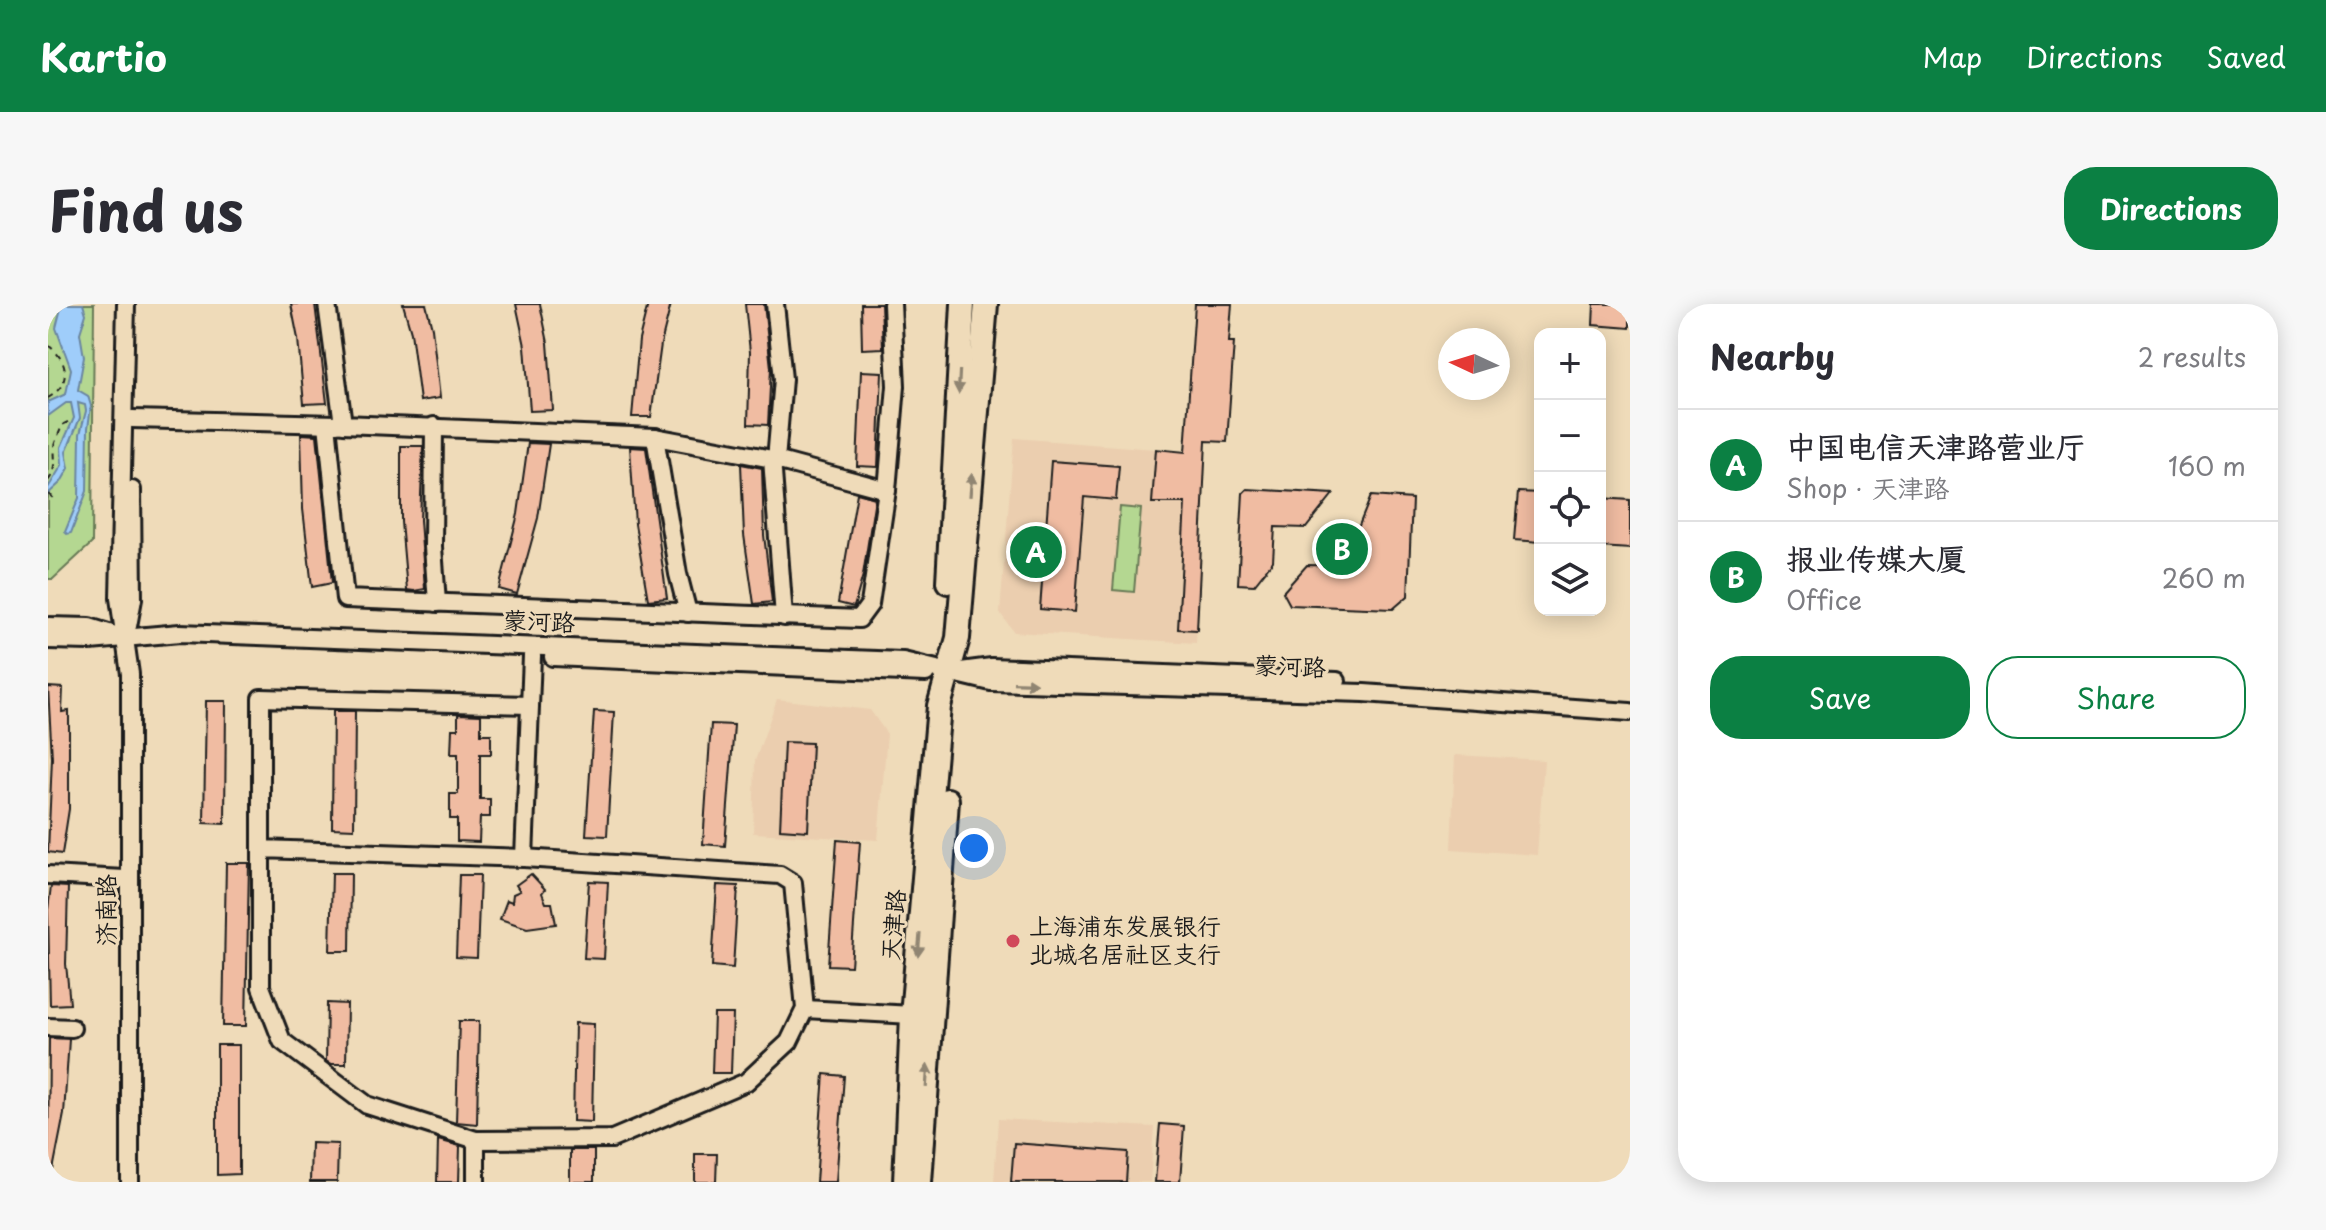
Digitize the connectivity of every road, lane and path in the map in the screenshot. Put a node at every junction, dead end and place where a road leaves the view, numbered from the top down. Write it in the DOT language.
graph roads {
  1 [pos="126,304"];
  2 [pos="133,304"];
  3 [pos="327,304"];
  4 [pos="775,304"];
  5 [pos="892,304"];
  6 [pos="963,304"];
  7 [pos="986,304"];
  8 [pos="48,345"];
  9 [pos="48,398"];
  10 [pos="132,419"];
  11 [pos="68,422"];
  12 [pos="335,424"];
  13 [pos="434,426"];
  14 [pos="655,437"];
  15 [pos="48,454"];
  16 [pos="55,457"];
  17 [pos="774,459"];
  18 [pos="48,481"];
  19 [pos="887,490"];
  20 [pos="48,494"];
  21 [pos="53,498"];
  22 [pos="437,603"];
  23 [pos="688,613"];
  24 [pos="784,617"];
  25 [pos="48,626"];
  26 [pos="126,638"];
  27 [pos="48,640"];
  28 [pos="532,656"];
  29 [pos="948,673"];
  30 [pos="1630,702"];
  31 [pos="530,705"];
  32 [pos="1630,712"];
  33 [pos="261,849"];
  34 [pos="524,858"];
  35 [pos="48,875"];
  36 [pos="125,879"];
  37 [pos="805,1009"];
  38 [pos="912,1015"];
  39 [pos="48,1027"];
  40 [pos="72,1028"];
  41 [pos="476,1140"];
  42 [pos="127,1182"];
  43 [pos="476,1182"];
  44 [pos="905,1182"];
  45 [pos="920,1182"];
  1 -- 26 [label="street, 济南路"];
  2 -- 10 [label="street, 济南路"];
  3 -- 12 [label="street"];
  4 -- 17 [label="street"];
  5 -- 19 [label="street"];
  6 -- 29 [label="main road, 天津路, one-way"];
  29 -- 7 [label="main road, 天津路, one-way"];
  8 -- 9 [label="path"];
  10 -- 12 [label="street"];
  10 -- 26 [label="street, 济南路"];
  11 -- 16 [label="path"];
  12 -- 13 [label="street"];
  12 -- 22 [label="street"];
  13 -- 14 [label="street"];
  13 -- 22 [label="street"];
  14 -- 17 [label="street"];
  14 -- 23 [label="street"];
  15 -- 16 [label="path"];
  16 -- 18 [label="path"];
  17 -- 19 [label="street"];
  17 -- 24 [label="street"];
  19 -- 24 [label="street"];
  20 -- 21 [label="path"];
  22 -- 23 [label="street"];
  23 -- 24 [label="street"];
  25 -- 26 [label="street, 蒙河路"];
  26 -- 27 [label="street, 蒙河路"];
  26 -- 28 [label="street, 蒙河路"];
  26 -- 29 [label="street, 蒙河路"];
  26 -- 36 [label="street, 济南路"];
  26 -- 42 [label="street, 济南路"];
  28 -- 29 [label="street, 蒙河路"];
  28 -- 31 [label="street"];
  29 -- 30 [label="street, 蒙河路"];
  29 -- 32 [label="street, 蒙河路, one-way"];
  29 -- 38 [label="main road, 天津路, one-way"];
  45 -- 29 [label="main road, 天津路, one-way"];
  31 -- 33 [label="street"];
  31 -- 34 [label="street"];
  33 -- 34 [label="street"];
  33 -- 41 [label="street"];
  34 -- 37 [label="street"];
  35 -- 36 [label="street"];
  36 -- 42 [label="street, 济南路"];
  37 -- 38 [label="street"];
  37 -- 41 [label="street"];
  38 -- 44 [label="main road, 天津路"];
  39 -- 40 [label="street"];
  41 -- 43 [label="street"];
}
